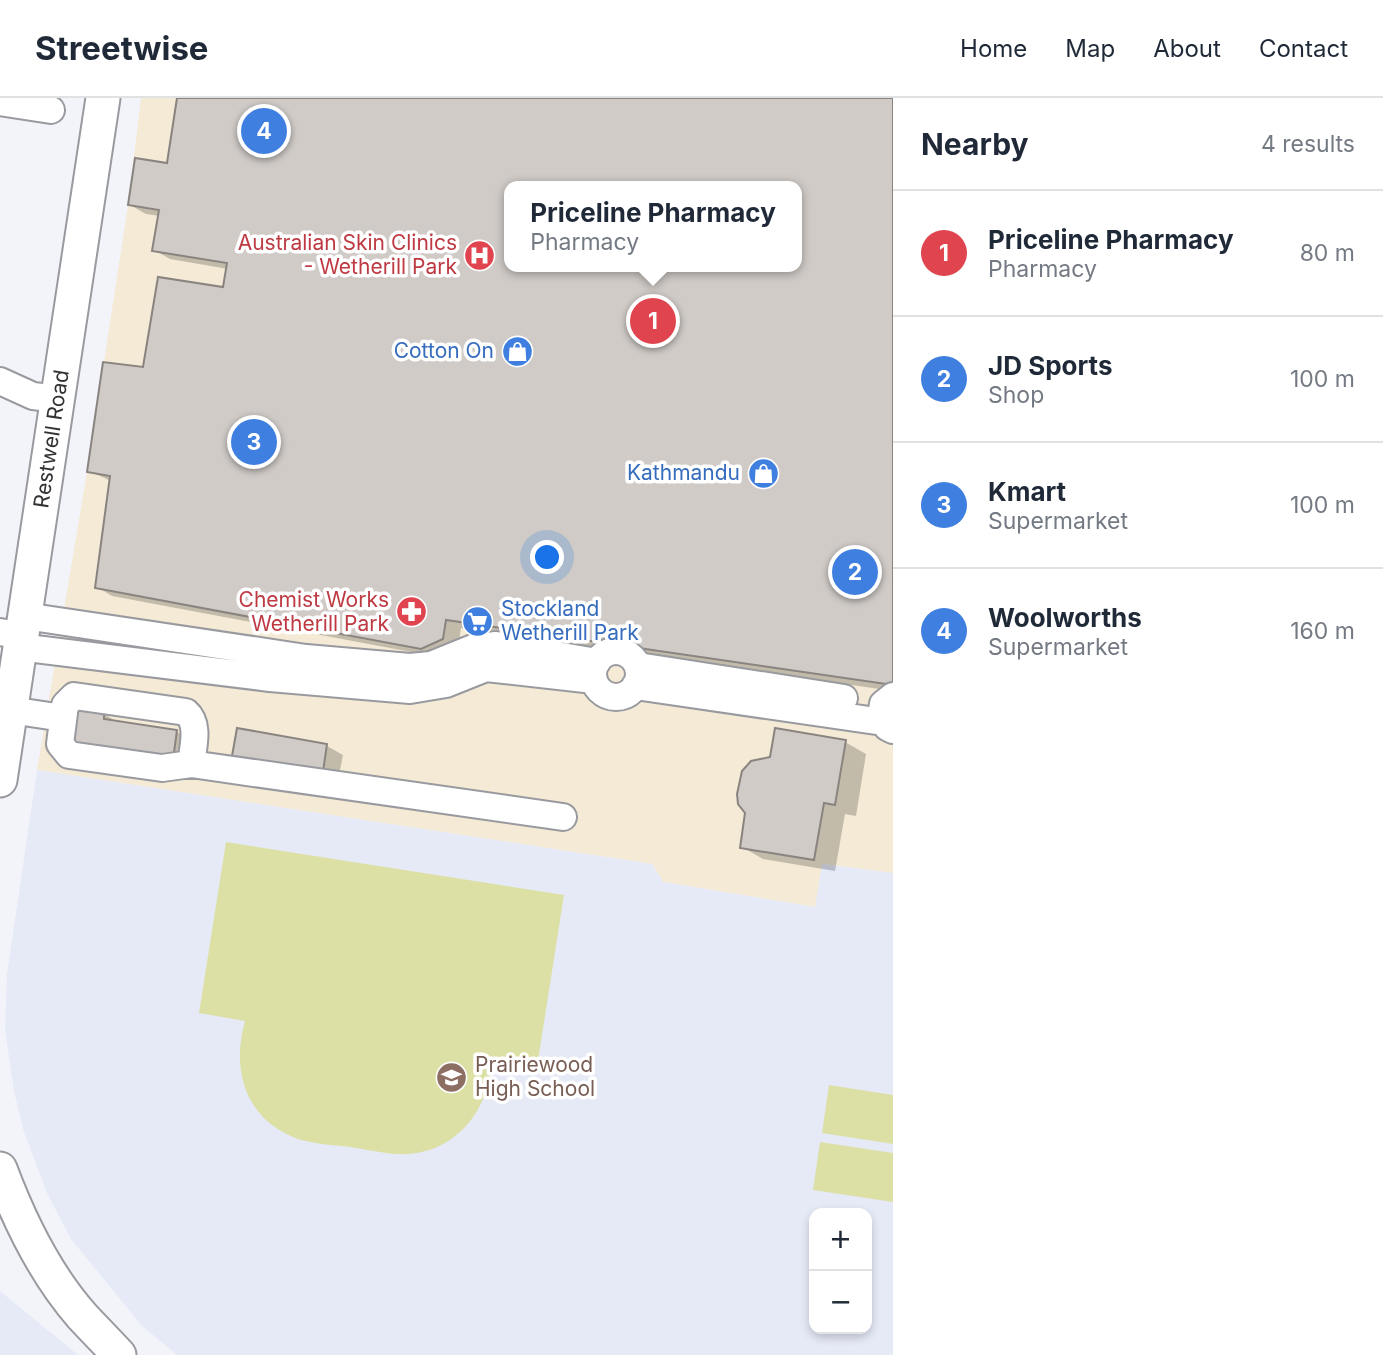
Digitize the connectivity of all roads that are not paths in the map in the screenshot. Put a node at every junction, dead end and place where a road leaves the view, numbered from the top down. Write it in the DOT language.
graph roads {
  1 [pos="103,98"];
  2 [pos="0,102"];
  3 [pos="51,110"];
  4 [pos="0,381"];
  5 [pos="58,400"];
  6 [pos="16,632"];
  7 [pos="157,664"];
  8 [pos="596,671"];
  9 [pos="636,676"];
  10 [pos="151,708"];
  11 [pos="10,710"];
  12 [pos="888,713"];
  13 [pos="63,718"];
  14 [pos="191,764"];
  15 [pos="0,780"];
  16 [pos="563,817"];
  17 [pos="0,1169"];
  18 [pos="119,1355"];
  1 -- 5 [label="main road, Restwell Road"];
  2 -- 3 [label="street"];
  4 -- 5 [label="street"];
  5 -- 6 [label="main road, Restwell Road"];
  6 -- 7 [label="street"];
  6 -- 8 [label="street"];
  6 -- 11 [label="main road, Restwell Road"];
  7 -- 8 [label="street"];
  7 -- 10 [label="street"];
  8 -- 9 [label="street"];
  8 -- 9 [label="street"];
  9 -- 12 [label="street"];
  10 -- 13 [label="street"];
  10 -- 14 [label="street"];
  11 -- 13 [label="street"];
  11 -- 15 [label="main road, Restwell Road"];
  13 -- 14 [label="street"];
  14 -- 16 [label="street"];
  17 -- 18 [label="main road"];
}
